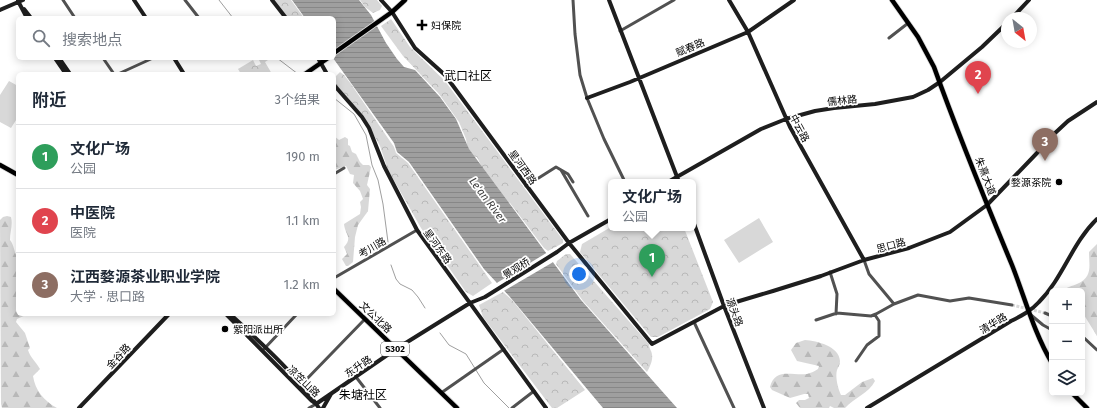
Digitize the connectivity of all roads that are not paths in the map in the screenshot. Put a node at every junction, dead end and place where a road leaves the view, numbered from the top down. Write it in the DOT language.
graph roads {
  1 [pos="63,0"];
  2 [pos="134,0"];
  3 [pos="185,0"];
  4 [pos="272,0"];
  5 [pos="381,0"];
  6 [pos="405,0"];
  7 [pos="573,0"];
  8 [pos="609,0"];
  9 [pos="674,0"];
  10 [pos="729,0"];
  11 [pos="794,0"];
  12 [pos="892,0"];
  13 [pos="1029,0"];
  14 [pos="20,1"];
  15 [pos="0,10"];
  16 [pos="392,12"];
  17 [pos="1018,12"];
  18 [pos="26,16"];
  19 [pos="30,16"];
  20 [pos="74,16"];
  21 [pos="145,16"];
  22 [pos="197,16"];
  23 [pos="284,16"];
  24 [pos="907,24"];
  25 [pos="1001,29"];
  26 [pos="620,31"];
  27 [pos="748,32"];
  28 [pos="889,38"];
  29 [pos="336,52"];
  30 [pos="56,60"];
  31 [pos="60,60"];
  32 [pos="104,60"];
  33 [pos="149,60"];
  34 [pos="175,60"];
  35 [pos="319,60"];
  36 [pos="325,60"];
  37 [pos="321,63"];
  38 [pos="65,72"];
  39 [pos="69,72"];
  40 [pos="113,72"];
  41 [pos="122,72"];
  42 [pos="183,72"];
  43 [pos="308,72"];
  44 [pos="327,72"];
  45 [pos="638,78"];
  46 [pos="940,82"];
  47 [pos="336,87"];
  48 [pos="588,98"];
  49 [pos="1097,102"];
  50 [pos="786,119"];
  51 [pos="0,165"];
  52 [pos="344,168"];
  53 [pos="560,169"];
  54 [pos="336,173"];
  55 [pos="16,174"];
  56 [pos="677,176"];
  57 [pos="624,179"];
  58 [pos="672,179"];
  59 [pos="678,179"];
  60 [pos="573,182"];
  61 [pos="526,186"];
  62 [pos="987,205"];
  63 [pos="588,216"];
  64 [pos="1097,219"];
  65 [pos="608,221"];
  66 [pos="696,229"];
  67 [pos="417,230"];
  68 [pos="570,243"];
  69 [pos="864,260"];
  70 [pos="830,272"];
  71 [pos="336,277"];
  72 [pos="336,291"];
  73 [pos="470,303"];
  74 [pos="894,304"];
  75 [pos="1012,305"];
  76 [pos="724,306"];
  77 [pos="1028,312"];
  78 [pos="1045,313"];
  79 [pos="836,314"];
  80 [pos="874,315"];
  81 [pos="1049,315"];
  82 [pos="167,316"];
  83 [pos="228,316"];
  84 [pos="232,316"];
  85 [pos="295,316"];
  86 [pos="365,319"];
  87 [pos="816,320"];
  88 [pos="694,322"];
  89 [pos="1049,328"];
  90 [pos="1085,339"];
  91 [pos="652,344"];
  92 [pos="264,350"];
  93 [pos="396,350"];
  94 [pos="504,350"];
  95 [pos="1097,350"];
  96 [pos="1050,360"];
  97 [pos="856,361"];
  98 [pos="356,377"];
  99 [pos="300,386"];
  100 [pos="534,391"];
  101 [pos="332,393"];
  102 [pos="441,393"];
  103 [pos="1075,396"];
  104 [pos="317,407"];
  105 [pos="79,408"];
  106 [pos="309,408"];
  107 [pos="323,408"];
  108 [pos="380,408"];
  109 [pos="457,408"];
  110 [pos="512,408"];
  111 [pos="546,408"];
  112 [pos="734,408"];
  113 [pos="764,408"];
  114 [pos="867,408"];
  115 [pos="1087,408"];
  1 -- 20 [label="street"];
  2 -- 21 [label="street"];
  3 -- 22 [label="street"];
  4 -- 23 [label="street"];
  5 -- 16 [label="street, 星河西路"];
  6 -- 16 [label="main road"];
  7 -- 48 [label="street"];
  8 -- 26 [label="street"];
  9 -- 26 [label="street"];
  10 -- 27 [label="street, 中云路"];
  11 -- 27 [label="street, 赋春路"];
  12 -- 24 [label="main road, 朱熹大道"];
  13 -- 17 [label="street"];
  14 -- 15 [label="street"];
  14 -- 18 [label="street"];
  14 -- 19 [label="street"];
  16 -- 29 [label="main road"];
  16 -- 61 [label="street, 星河西路"];
  24 -- 28 [label="street"];
  24 -- 46 [label="main road, 朱熹大道"];
  25 -- 46 [label="street, 儒林路"];
  26 -- 45 [label="street"];
  27 -- 45 [label="street, 赋春路"];
  27 -- 50 [label="street, 中云路"];
  30 -- 38 [label="street"];
  31 -- 39 [label="street"];
  32 -- 40 [label="street"];
  33 -- 41 [label="street"];
  34 -- 42 [label="street"];
  35 -- 37 [label="street"];
  36 -- 37 [label="main road"];
  37 -- 43 [label="main road"];
  37 -- 44 [label="street"];
  45 -- 48 [label="street, 赋春路"];
  45 -- 56 [label="street"];
  46 -- 50 [label="street, 儒林路"];
  46 -- 62 [label="main road, 朱熹大道"];
  47 -- 67 [label="street, 星河东路"];
  48 -- 57 [label="street"];
  49 -- 62 [label="street, 思口路"];
  50 -- 56 [label="street, 儒林路"];
  50 -- 69 [label="street, 中云路"];
  51 -- 55 [label="main road"];
  52 -- 54 [label="street"];
  53 -- 60 [label="street"];
  53 -- 61 [label="street"];
  53 -- 63 [label="street"];
  56 -- 58 [label="street, 儒林路"];
  56 -- 59 [label="street"];
  61 -- 68 [label="street, 星河西路"];
  62 -- 69 [label="street, 思口路"];
  62 -- 77 [label="main road, 朱熹大道"];
  64 -- 77 [label="street, 清华路"];
  65 -- 68 [label="street"];
  66 -- 76 [label="street, 源头路"];
  67 -- 71 [label="street, 考川路"];
  67 -- 73 [label="street, 星河东路"];
  68 -- 73 [label="street, 景观桥"];
  68 -- 91 [label="street, 星河西路"];
  69 -- 70 [label="street, 思口路"];
  69 -- 74 [label="street"];
  70 -- 76 [label="street, 思口路"];
  70 -- 79 [label="street"];
  72 -- 86 [label="main road, 文公北路 / S302"];
  73 -- 93 [label="street, 东升路 / 东升路"];
  73 -- 94 [label="street, 星河东路"];
  74 -- 75 [label="street"];
  74 -- 80 [label="street"];
  76 -- 88 [label="street, 思口路"];
  76 -- 113 [label="street, 源头路"];
  77 -- 89 [label="street"];
  77 -- 96 [label="main road, 朱熹大道"];
  77 -- 114 [label="street, 清华路"];
  78 -- 81 [label="street"];
  79 -- 80 [label="street"];
  79 -- 87 [label="street"];
  80 -- 97 [label="street"];
  82 -- 105 [label="street, 金谷路"];
  83 -- 92 [label="street, 凉笠山路"];
  84 -- 92 [label="street, 凉笠山路"];
  85 -- 92 [label="street"];
  86 -- 93 [label="main road, 文公北路 / S302"];
  86 -- 99 [label="street"];
  88 -- 91 [label="street, 思口路"];
  88 -- 112 [label="street"];
  90 -- 95 [label="street"];
  92 -- 99 [label="street, 凉笠山路"];
  93 -- 98 [label="street, 东升路 / 东升路"];
  93 -- 102 [label="main road, 文公北路 / S302"];
  94 -- 100 [label="street, 星河东路"];
  94 -- 102 [label="street"];
  98 -- 101 [label="street, 东升路 / 东升路"];
  98 -- 108 [label="street"];
  99 -- 104 [label="street, 凉笠山路"];
  100 -- 110 [label="street"];
  100 -- 111 [label="street, 星河东路"];
  101 -- 104 [label="street, 东升路 / 东升路"];
  101 -- 107 [label="street"];
  102 -- 109 [label="main road, 文公北路 / S302"];
  103 -- 115 [label="main road"];
  104 -- 106 [label="street"];
}
